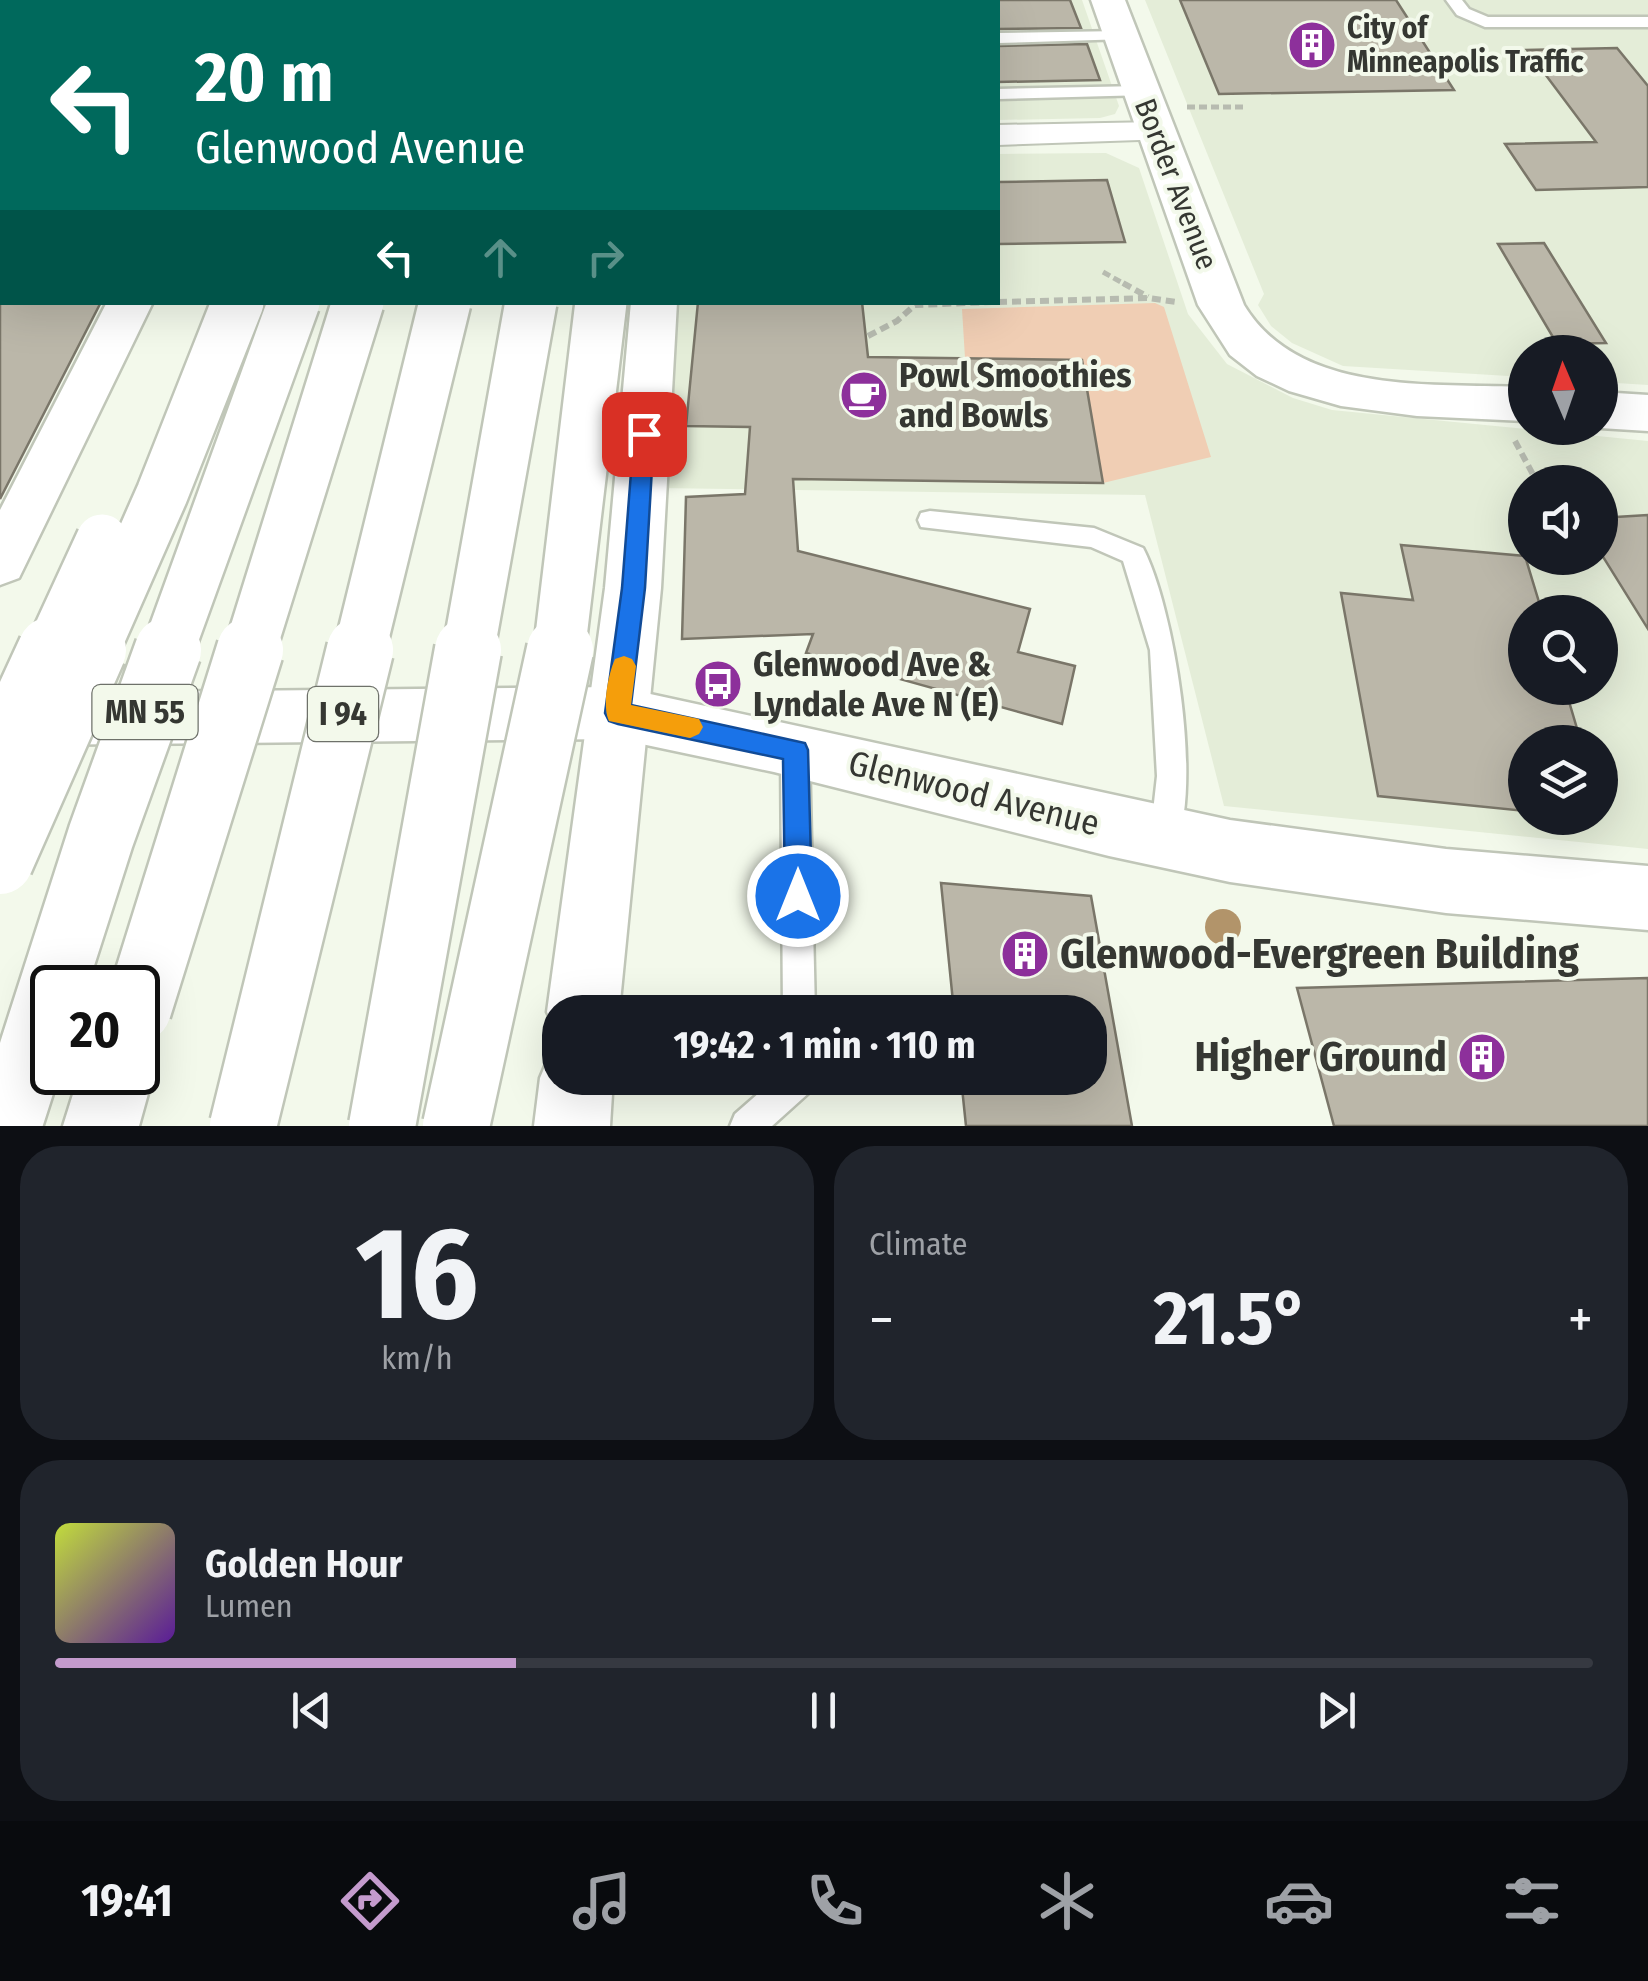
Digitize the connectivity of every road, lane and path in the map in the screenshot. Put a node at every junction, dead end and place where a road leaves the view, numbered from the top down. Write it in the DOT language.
graph roads {
  1 [pos="1454,0"];
  2 [pos="1115,18"];
  3 [pos="1648,22"];
  4 [pos="1000,38"];
  5 [pos="1141,92"];
  6 [pos="1000,94"];
  7 [pos="1244,106"];
  8 [pos="1171,120"];
  9 [pos="1000,135"];
  10 [pos="1103,272"];
  11 [pos="1149,298"];
  12 [pos="1000,302"];
  13 [pos="1176,302"];
  14 [pos="129,305"];
  15 [pos="222,305"];
  16 [pos="237,305"];
  17 [pos="293,305"];
  18 [pos="357,305"];
  19 [pos="443,305"];
  20 [pos="530,305"];
  21 [pos="601,305"];
  22 [pos="654,305"];
  23 [pos="915,305"];
  24 [pos="868,336"];
  25 [pos="1618,411"];
  26 [pos="1648,413"];
  27 [pos="1508,416"];
  28 [pos="930,520"];
  29 [pos="0,563"];
  30 [pos="618,713"];
  31 [pos="0,718"];
  32 [pos="796,750"];
  33 [pos="0,760"];
  34 [pos="1165,838"];
  35 [pos="0,862"];
  36 [pos="1648,898"];
  37 [pos="152,965"];
  38 [pos="585,995"];
  39 [pos="799,995"];
  40 [pos="110,1095"];
  41 [pos="575,1095"];
  42 [pos="782,1095"];
  43 [pos="8,1126"];
  44 [pos="100,1126"];
  45 [pos="242,1126"];
  46 [pos="382,1126"];
  47 [pos="456,1126"];
  48 [pos="572,1126"];
  49 [pos="748,1126"];
  1 -- 3 [label="lane"];
  2 -- 4 [label="lane"];
  2 -- 5 [label="main road, Border Avenue"];
  5 -- 6 [label="lane"];
  5 -- 8 [label="main road, Border Avenue"];
  7 -- 8 [label="path"];
  8 -- 9 [label="street"];
  8 -- 27 [label="main road, Border Avenue"];
  10 -- 11 [label="path"];
  11 -- 12 [label="path"];
  11 -- 13 [label="path"];
  14 -- 29 [label="main road"];
  15 -- 33 [label="main road, bridge"];
  16 -- 35 [label="main road, bridge"];
  17 -- 43 [label="main road, MN 55, bridge"];
  18 -- 37 [label="main road, bridge"];
  19 -- 45 [label="main road, I 94, bridge"];
  20 -- 46 [label="main road, bridge"];
  21 -- 47 [label="main road, bridge"];
  22 -- 30 [label="main road"];
  23 -- 24 [label="path"];
  25 -- 26 [label="main road"];
  28 -- 34 [label="lane"];
  30 -- 31 [label="main road, Glenwood Avenue"];
  30 -- 32 [label="main road, Glenwood Avenue"];
  30 -- 38 [label="main road"];
  32 -- 34 [label="main road, Glenwood Avenue"];
  32 -- 39 [label="lane"];
  34 -- 36 [label="main road, Glenwood Avenue"];
  40 -- 44 [label="main road"];
  41 -- 48 [label="main road"];
  42 -- 49 [label="lane"];
}
